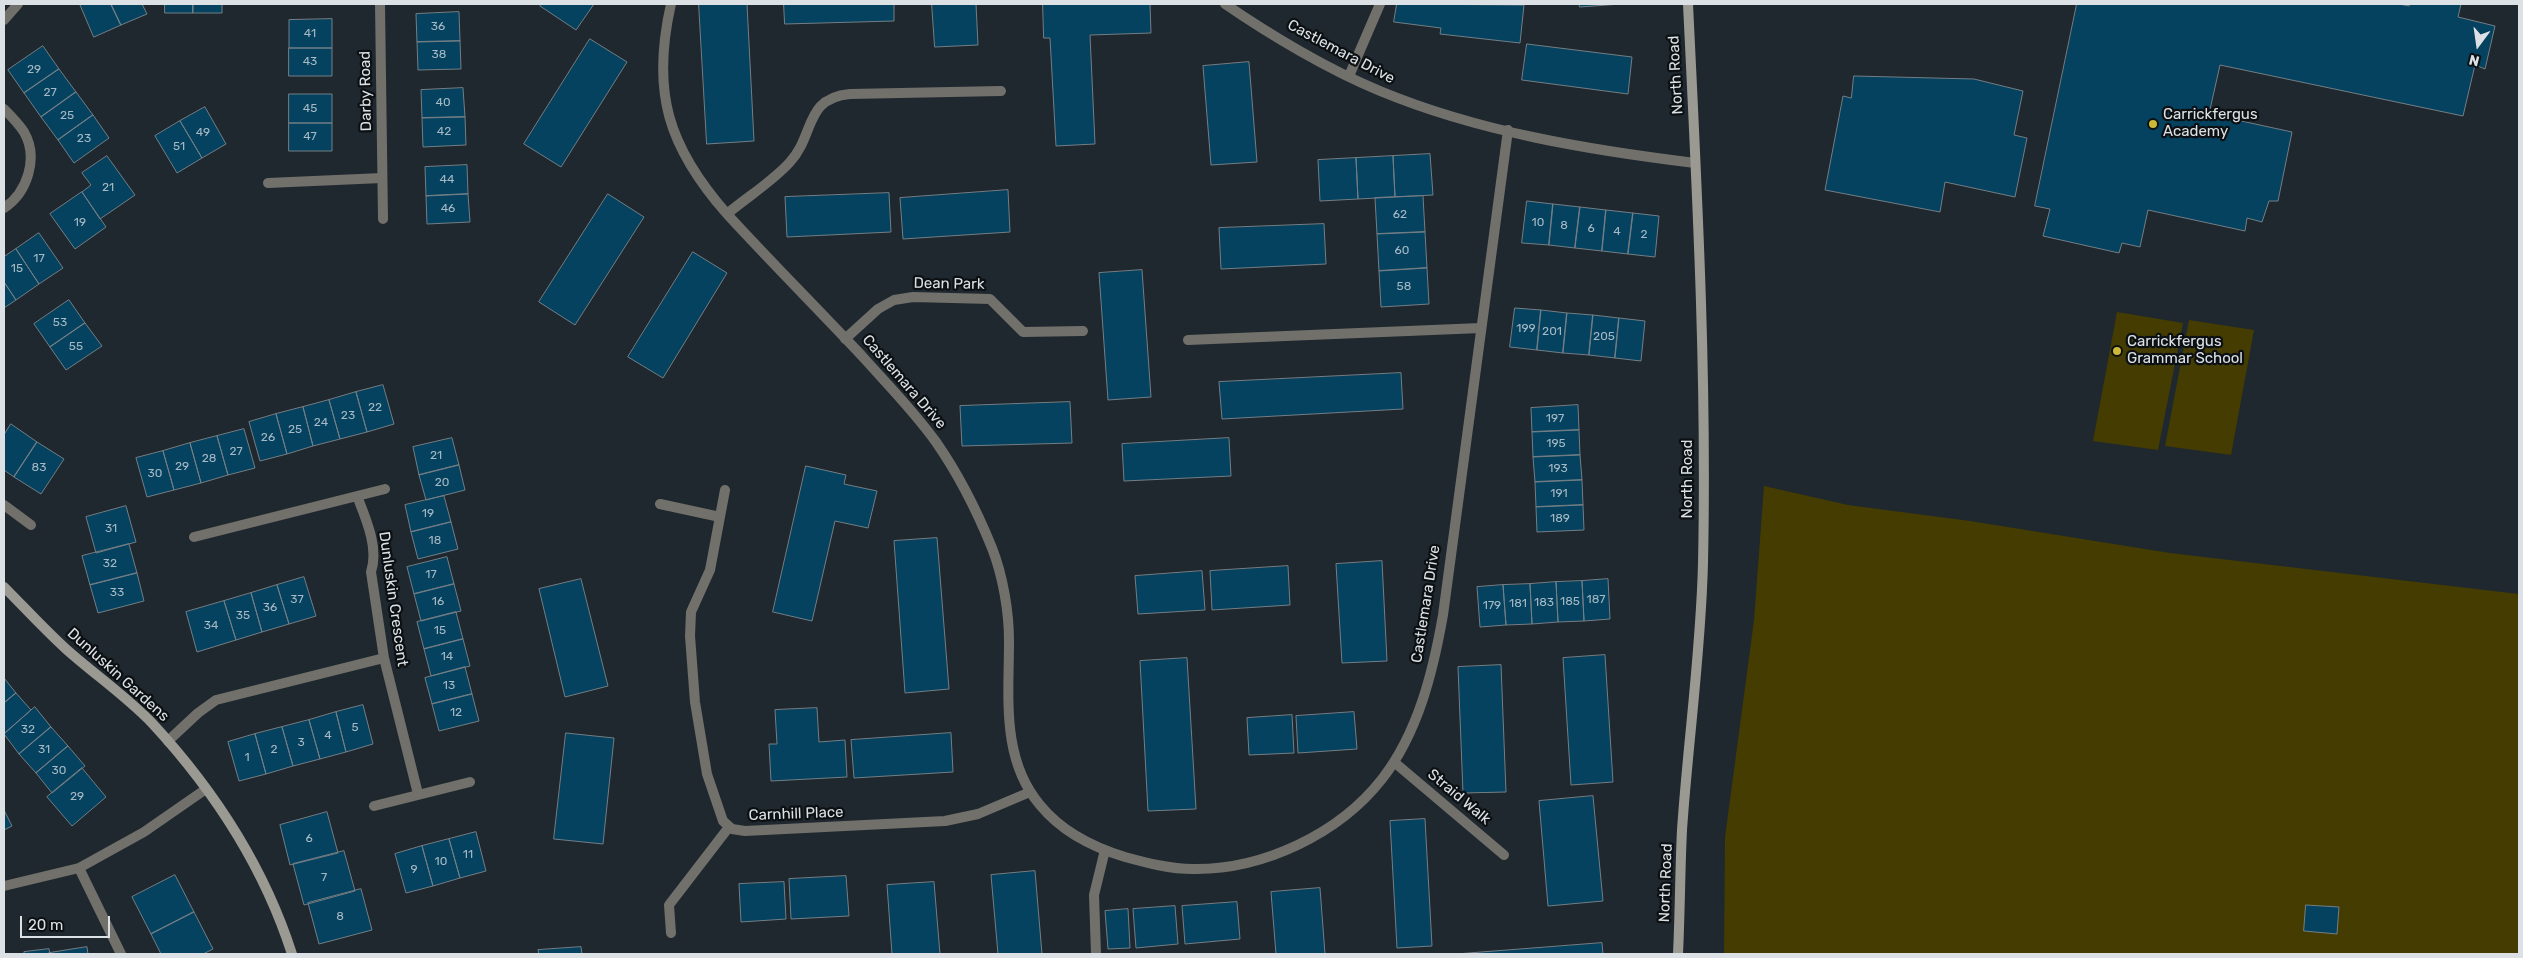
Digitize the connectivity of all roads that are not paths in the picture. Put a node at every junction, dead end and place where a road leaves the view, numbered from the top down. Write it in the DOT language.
graph roads {
  1 [pos="18,4"];
  2 [pos="380,4"];
  3 [pos="671,4"];
  4 [pos="1225,4"];
  5 [pos="1380,4"];
  6 [pos="1688,4"];
  7 [pos="4,20"];
  8 [pos="1349,76"];
  9 [pos="1001,90"];
  10 [pos="4,109"];
  11 [pos="1508,130"];
  12 [pos="1696,163"];
  13 [pos="382,178"];
  14 [pos="268,183"];
  15 [pos="4,208"];
  16 [pos="727,214"];
  17 [pos="383,220"];
  18 [pos="1481,328"];
  19 [pos="1083,331"];
  20 [pos="846,339"];
  21 [pos="1188,340"];
  22 [pos="385,489"];
  23 [pos="725,490"];
  24 [pos="357,496"];
  25 [pos="660,504"];
  26 [pos="4,505"];
  27 [pos="720,517"];
  28 [pos="32,525"];
  29 [pos="194,537"];
  30 [pos="4,588"];
  31 [pos="384,658"];
  32 [pos="168,741"];
  33 [pos="1394,762"];
  34 [pos="470,782"];
  35 [pos="206,789"];
  36 [pos="1030,792"];
  37 [pos="418,794"];
  38 [pos="374,806"];
  39 [pos="729,827"];
  40 [pos="1105,850"];
  41 [pos="1504,855"];
  42 [pos="79,868"];
  43 [pos="4,886"];
  44 [pos="671,933"];
  45 [pos="121,954"];
  46 [pos="292,954"];
  47 [pos="1096,954"];
  48 [pos="1678,954"];
  1 -- 7 [label="street"];
  2 -- 13 [label="street, Darby Road"];
  3 -- 16 [label="street, Castlemara Drive"];
  4 -- 8 [label="street, Castlemara Drive"];
  5 -- 8 [label="street"];
  6 -- 12 [label="street, North Road"];
  8 -- 11 [label="street, Castlemara Drive"];
  9 -- 16 [label="street"];
  10 -- 15 [label="street"];
  11 -- 12 [label="street, Castlemara Drive"];
  11 -- 18 [label="street, Castlemara Drive"];
  12 -- 48 [label="street, North Road"];
  13 -- 14 [label="street"];
  13 -- 17 [label="street, Darby Road"];
  16 -- 20 [label="street, Castlemara Drive"];
  18 -- 21 [label="street"];
  18 -- 33 [label="street, Castlemara Drive"];
  19 -- 20 [label="street, Dean Park"];
  20 -- 36 [label="street, Castlemara Drive"];
  22 -- 24 [label="street"];
  23 -- 27 [label="street, Carnhill Place"];
  24 -- 29 [label="street"];
  24 -- 31 [label="street, Dunluskin Crescent"];
  25 -- 27 [label="street"];
  26 -- 28 [label="street"];
  27 -- 39 [label="street, Carnhill Place"];
  30 -- 32 [label="street, Dunluskin Gardens"];
  31 -- 32 [label="street"];
  31 -- 37 [label="street, Dunluskin Crescent"];
  32 -- 35 [label="street, Dunluskin Gardens"];
  33 -- 40 [label="street, Castlemara Drive"];
  33 -- 41 [label="street, Straid Walk"];
  34 -- 37 [label="street"];
  35 -- 42 [label="street"];
  35 -- 46 [label="street, Dunluskin Gardens"];
  36 -- 39 [label="street, Carnhill Place"];
  36 -- 40 [label="street, Castlemara Drive"];
  37 -- 38 [label="street"];
  39 -- 44 [label="street"];
  40 -- 47 [label="street"];
  42 -- 43 [label="street"];
  42 -- 45 [label="street"];
}
